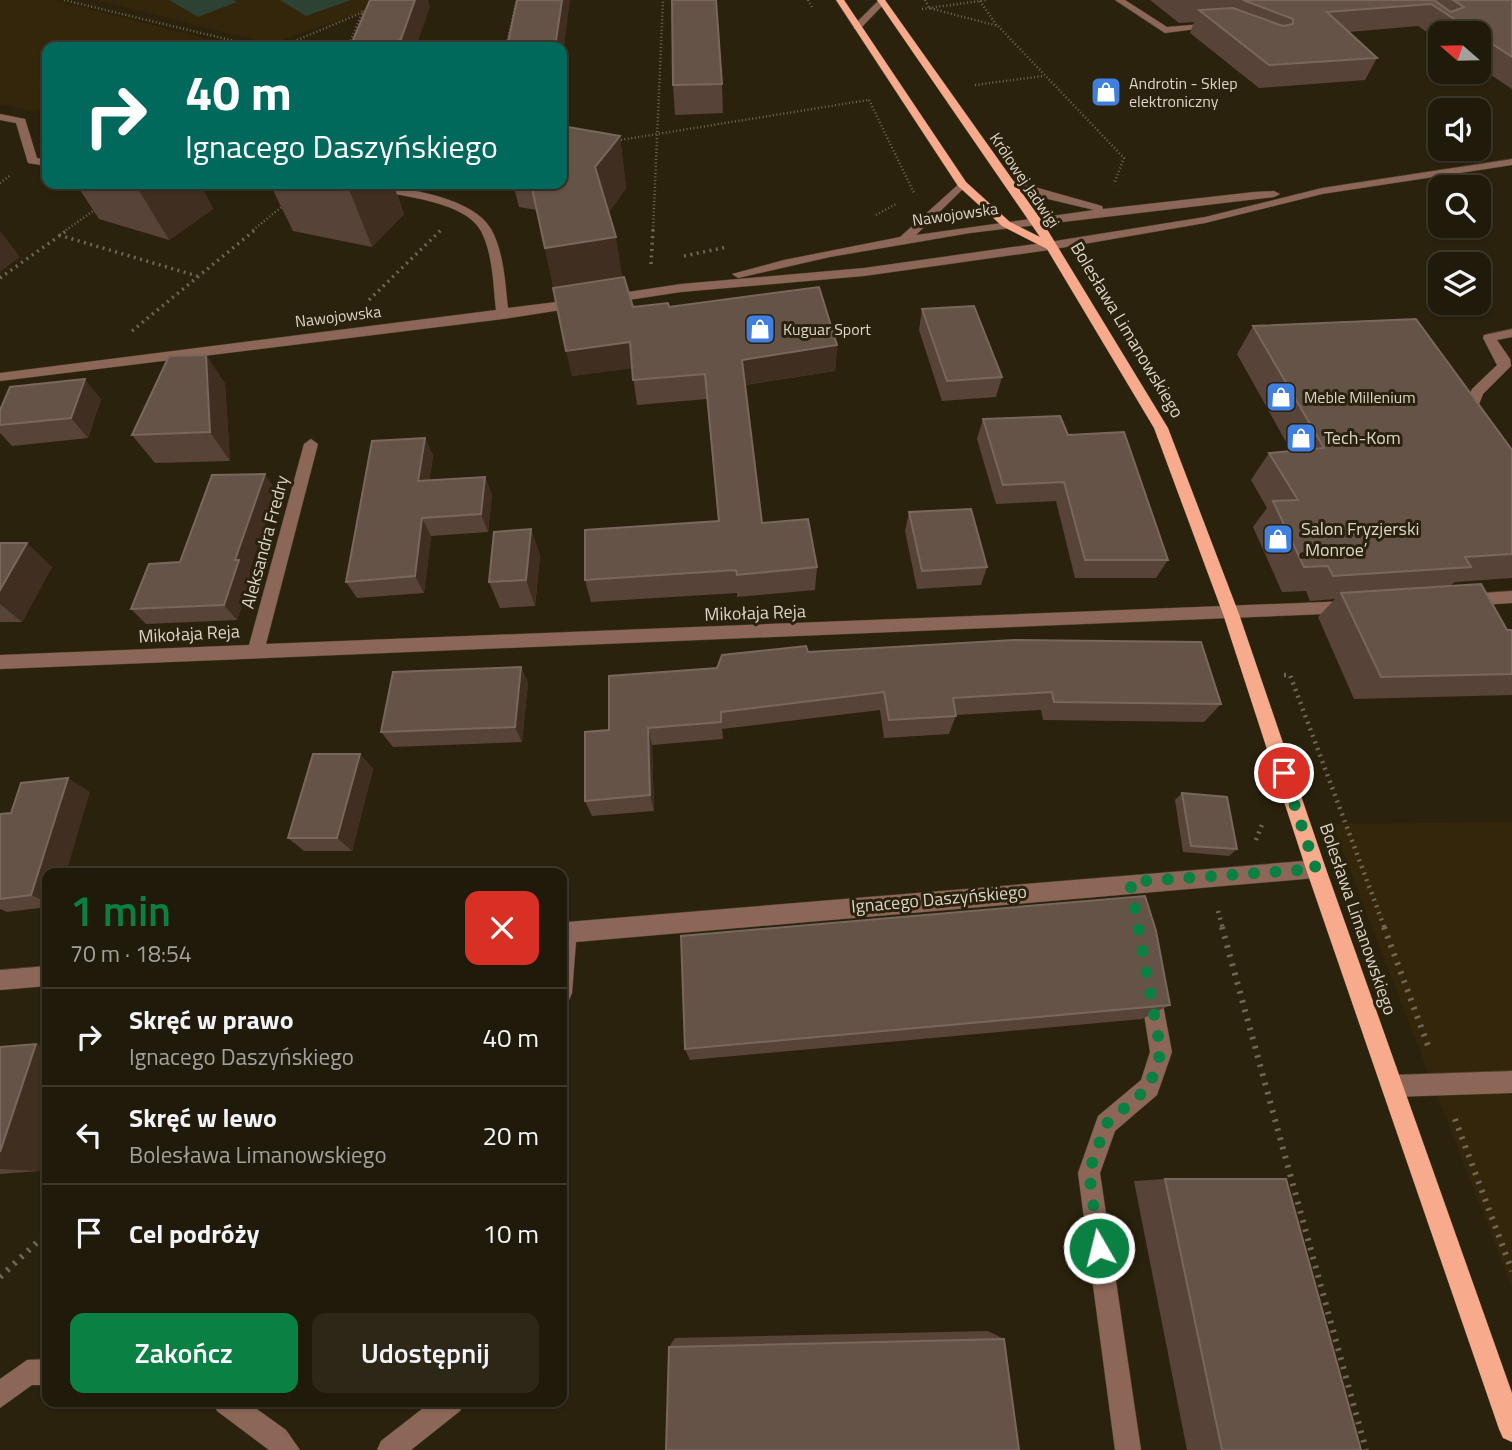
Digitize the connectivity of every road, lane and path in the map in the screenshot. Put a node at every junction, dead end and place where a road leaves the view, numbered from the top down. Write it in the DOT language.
graph roads {
  1 [pos="64,0"];
  2 [pos="517,0"];
  3 [pos="663,0"];
  4 [pos="807,0"];
  5 [pos="840,0"];
  6 [pos="899,0"];
  7 [pos="925,0"];
  8 [pos="987,0"];
  9 [pos="1119,0"];
  10 [pos="880,1"];
  11 [pos="980,1"];
  12 [pos="374,7"];
  13 [pos="929,8"];
  14 [pos="363,11"];
  15 [pos="814,11"];
  16 [pos="1226,25"];
  17 [pos="998,26"];
  18 [pos="857,27"];
  19 [pos="238,42"];
  20 [pos="292,42"];
  21 [pos="350,42"];
  22 [pos="507,42"];
  23 [pos="1044,75"];
  24 [pos="962,87"];
  25 [pos="863,91"];
  26 [pos="869,100"];
  27 [pos="0,117"];
  28 [pos="657,134"];
  29 [pos="603,143"];
  30 [pos="42,162"];
  31 [pos="1512,162"];
  32 [pos="1010,181"];
  33 [pos="962,184"];
  34 [pos="1113,188"];
  35 [pos="373,189"];
  36 [pos="1322,191"];
  37 [pos="915,195"];
  38 [pos="289,201"];
  39 [pos="100,206"];
  40 [pos="463,209"];
  41 [pos="1115,211"];
  42 [pos="1036,221"];
  43 [pos="1006,224"];
  44 [pos="59,235"];
  45 [pos="905,239"];
  46 [pos="1049,246"];
  47 [pos="651,265"];
  48 [pos="198,276"];
  49 [pos="0,278"];
  50 [pos="681,288"];
  51 [pos="365,305"];
  52 [pos="503,315"];
  53 [pos="1512,333"];
  54 [pos="125,336"];
  55 [pos="0,377"];
  56 [pos="1472,439"];
  57 [pos="311,444"];
  58 [pos="1512,597"];
  59 [pos="1444,601"];
  60 [pos="1361,606"];
  61 [pos="1231,614"];
  62 [pos="256,650"];
  63 [pos="0,662"];
  64 [pos="1252,677"];
  65 [pos="1265,812"];
  66 [pos="1254,843"];
  67 [pos="1316,869"];
  68 [pos="1211,876"];
  69 [pos="1130,882"];
  70 [pos="1135,908"];
  71 [pos="567,932"];
  72 [pos="1147,973"];
  73 [pos="42,976"];
  74 [pos="0,980"];
  75 [pos="1512,1082"];
  76 [pos="1442,1084"];
  77 [pos="1392,1086"];
  78 [pos="42,1238"];
  79 [pos="1512,1270"];
  80 [pos="0,1277"];
  81 [pos="42,1372"];
  82 [pos="0,1395"];
  83 [pos="233,1407"];
  84 [pos="445,1407"];
  85 [pos="1512,1429"];
  86 [pos="287,1450"];
  87 [pos="390,1450"];
  88 [pos="1128,1450"];
  89 [pos="1366,1450"];
  1 -- 19 [label="path"];
  2 -- 22 [label="path"];
  3 -- 28 [label="path"];
  4 -- 15 [label="path"];
  5 -- 18 [label="main road, Królowej Jadwigi"];
  6 -- 10 [label="street"];
  7 -- 13 [label="path"];
  8 -- 11 [label="path"];
  9 -- 16 [label="street"];
  10 -- 18 [label="street"];
  10 -- 32 [label="main road, Królowej Jadwigi"];
  11 -- 13 [label="path"];
  11 -- 17 [label="path"];
  12 -- 14 [label="path"];
  13 -- 17 [label="path"];
  14 -- 20 [label="path"];
  14 -- 21 [label="path"];
  17 -- 23 [label="path"];
  18 -- 33 [label="main road, Królowej Jadwigi"];
  23 -- 24 [label="path"];
  23 -- 34 [label="path"];
  25 -- 26 [label="path"];
  26 -- 28 [label="path"];
  26 -- 37 [label="path"];
  27 -- 30 [label="street"];
  28 -- 29 [label="path"];
  28 -- 47 [label="path"];
  31 -- 36 [label="street, Nawojowska"];
  32 -- 41 [label="street"];
  32 -- 42 [label="main road, Królowej Jadwigi"];
  33 -- 43 [label="main road, Królowej Jadwigi"];
  33 -- 45 [label="street"];
  35 -- 40 [label="street"];
  36 -- 41 [label="street, Nawojowska"];
  36 -- 46 [label="street, Nawojowska"];
  38 -- 48 [label="path"];
  39 -- 44 [label="path"];
  40 -- 51 [label="path"];
  40 -- 52 [label="street"];
  41 -- 42 [label="street, Nawojowska"];
  42 -- 43 [label="street, Nawojowska"];
  42 -- 46 [label="main road, Królowej Jadwigi"];
  43 -- 45 [label="street, Nawojowska"];
  43 -- 46 [label="main road, Królowej Jadwigi"];
  44 -- 48 [label="path"];
  44 -- 49 [label="path"];
  45 -- 50 [label="street, Nawojowska"];
  46 -- 50 [label="street, Nawojowska"];
  46 -- 61 [label="main road, Bolesława Limanowskiego"];
  48 -- 54 [label="path"];
  50 -- 52 [label="street, Nawojowska"];
  52 -- 55 [label="street, Nawojowska"];
  53 -- 56 [label="street"];
  57 -- 62 [label="street, Aleksandra Fredry"];
  58 -- 59 [label="street"];
  60 -- 61 [label="street, Mikołaja Reja"];
  61 -- 62 [label="street, Mikołaja Reja"];
  61 -- 64 [label="main road, Bolesława Limanowskiego"];
  62 -- 63 [label="street, Mikołaja Reja"];
  64 -- 67 [label="main road, Bolesława Limanowskiego"];
  64 -- 76 [label="path"];
  65 -- 66 [label="path"];
  67 -- 68 [label="street, Ignacego Daszyńskiego"];
  67 -- 77 [label="main road, Bolesława Limanowskiego"];
  68 -- 69 [label="street, Ignacego Daszyńskiego"];
  68 -- 89 [label="path"];
  69 -- 70 [label="street"];
  69 -- 71 [label="street, Ignacego Daszyńskiego"];
  72 -- 88 [label="street"];
  73 -- 74 [label="street"];
  75 -- 76 [label="street"];
  76 -- 77 [label="street"];
  76 -- 79 [label="path"];
  77 -- 85 [label="main road, Bolesława Limanowskiego"];
  78 -- 80 [label="path"];
  81 -- 82 [label="street"];
  83 -- 86 [label="street"];
  84 -- 87 [label="street"];
}
